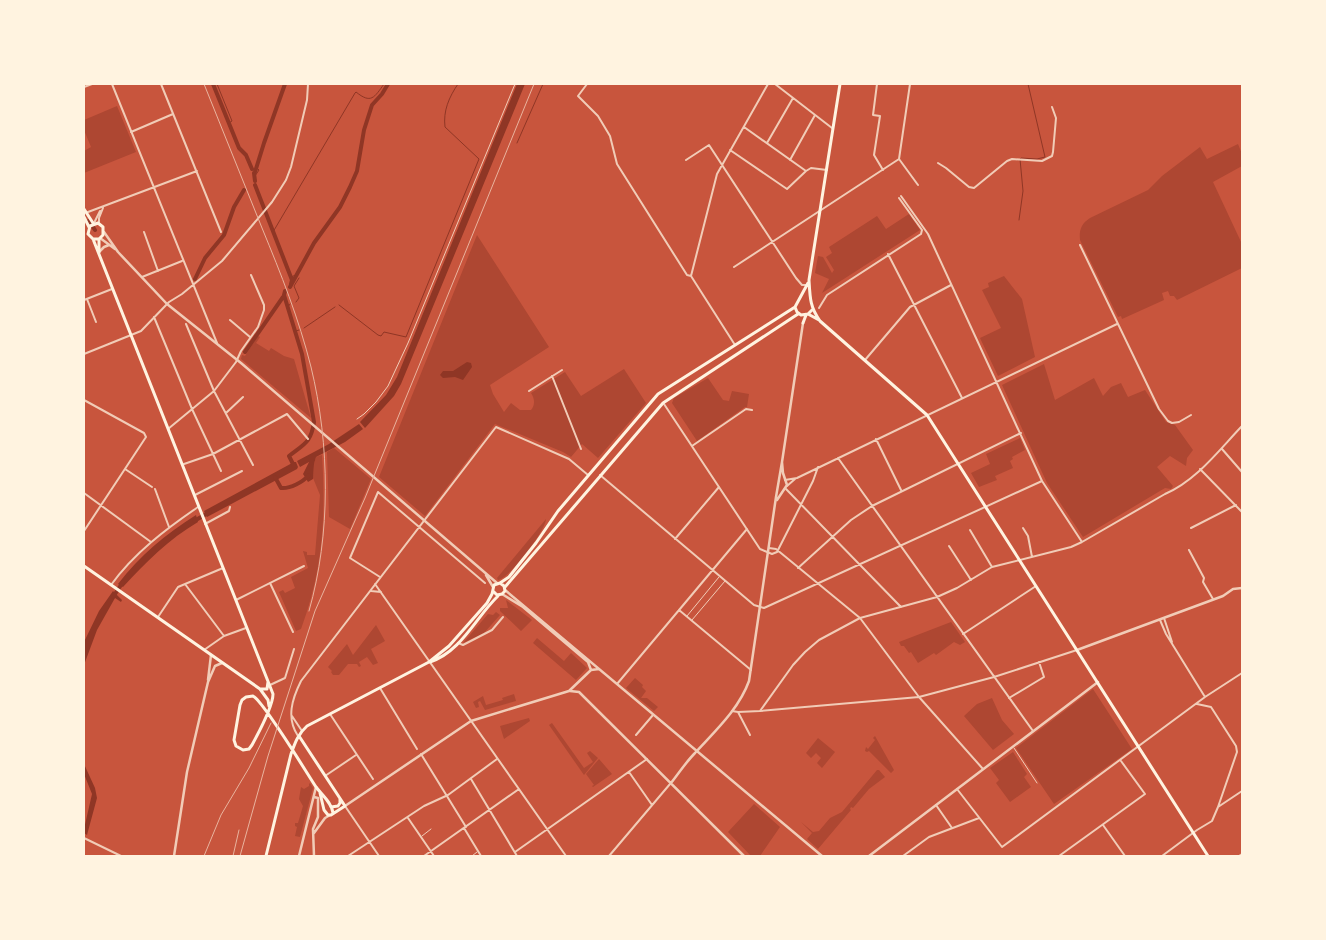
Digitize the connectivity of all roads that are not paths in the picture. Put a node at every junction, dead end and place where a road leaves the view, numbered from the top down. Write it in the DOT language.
graph roads {
  1 [pos="92,84"];
  2 [pos="112,84"];
  3 [pos="161,84"];
  4 [pos="308,84"];
  5 [pos="515,84"];
  6 [pos="587,84"];
  7 [pos="768,84"];
  8 [pos="775,84"];
  9 [pos="840,84"];
  10 [pos="877,84"];
  11 [pos="910,84"];
  12 [pos="84,87"];
  13 [pos="792,98"];
  14 [pos="1052,107"];
  15 [pos="174,114"];
  16 [pos="815,115"];
  17 [pos="744,127"];
  18 [pos="833,128"];
  19 [pos="131,132"];
  20 [pos="767,143"];
  21 [pos="730,150"];
  22 [pos="899,159"];
  23 [pos="686,160"];
  24 [pos="790,160"];
  25 [pos="938,163"];
  26 [pos="722,166"];
  27 [pos="827,170"];
  28 [pos="883,170"];
  29 [pos="197,171"];
  30 [pos="806,171"];
  31 [pos="918,186"];
  32 [pos="154,188"];
  33 [pos="104,207"];
  34 [pos="85,210"];
  35 [pos="821,210"];
  36 [pos="84,218"];
  37 [pos="98,218"];
  38 [pos="94,223"];
  39 [pos="100,224"];
  40 [pos="87,229"];
  41 [pos="104,232"];
  42 [pos="144,232"];
  43 [pos="221,232"];
  44 [pos="921,234"];
  45 [pos="84,236"];
  46 [pos="91,238"];
  47 [pos="100,238"];
  48 [pos="929,239"];
  49 [pos="772,241"];
  50 [pos="111,246"];
  51 [pos="1080,246"];
  52 [pos="118,252"];
  53 [pos="99,253"];
  54 [pos="888,254"];
  55 [pos="101,260"];
  56 [pos="182,261"];
  57 [pos="734,267"];
  58 [pos="158,271"];
  59 [pos="251,275"];
  60 [pos="691,276"];
  61 [pos="142,277"];
  62 [pos="809,282"];
  63 [pos="193,284"];
  64 [pos="951,285"];
  65 [pos="112,288"];
  66 [pos="87,298"];
  67 [pos="801,299"];
  68 [pos="84,300"];
  69 [pos="810,301"];
  70 [pos="167,304"];
  71 [pos="914,304"];
  72 [pos="795,307"];
  73 [pos="819,308"];
  74 [pos="812,309"];
  75 [pos="803,315"];
  76 [pos="154,317"];
  77 [pos="230,320"];
  78 [pos="820,321"];
  79 [pos="96,322"];
  80 [pos="803,323"];
  81 [pos="186,324"];
  82 [pos="1117,324"];
  83 [pos="131,335"];
  84 [pos="250,337"];
  85 [pos="217,344"];
  86 [pos="735,345"];
  87 [pos="84,354"];
  88 [pos="237,360"];
  89 [pos="865,360"];
  90 [pos="562,370"];
  91 [pos="552,376"];
  92 [pos="997,381"];
  93 [pos="214,391"];
  94 [pos="529,391"];
  95 [pos="243,397"];
  96 [pos="962,398"];
  97 [pos="84,400"];
  98 [pos="663,403"];
  99 [pos="192,409"];
  100 [pos="752,410"];
  101 [pos="226,413"];
  102 [pos="927,415"];
  103 [pos="1191,415"];
  104 [pos="357,419"];
  105 [pos="1242,426"];
  106 [pos="168,429"];
  107 [pos="1021,434"];
  108 [pos="240,439"];
  109 [pos="308,439"];
  110 [pos="876,439"];
  111 [pos="692,446"];
  112 [pos="581,449"];
  113 [pos="1222,449"];
  114 [pos="212,454"];
  115 [pos="838,458"];
  116 [pos="782,462"];
  117 [pos="958,464"];
  118 [pos="182,465"];
  119 [pos="253,465"];
  120 [pos="818,467"];
  121 [pos="125,469"];
  122 [pos="1200,469"];
  123 [pos="242,471"];
  124 [pos="221,472"];
  125 [pos="1242,472"];
  126 [pos="588,475"];
  127 [pos="600,475"];
  128 [pos="797,478"];
  129 [pos="785,480"];
  130 [pos="779,481"];
  131 [pos="1042,481"];
  132 [pos="778,486"];
  133 [pos="152,487"];
  134 [pos="719,487"];
  135 [pos="785,487"];
  136 [pos="155,489"];
  137 [pos="901,490"];
  138 [pos="84,493"];
  139 [pos="194,496"];
  140 [pos="775,504"];
  141 [pos="101,505"];
  142 [pos="801,505"];
  143 [pos="1236,505"];
  144 [pos="872,506"];
  145 [pos="985,506"];
  146 [pos="198,507"];
  147 [pos="230,507"];
  148 [pos="1242,512"];
  149 [pos="204,522"];
  150 [pos="169,527"];
  151 [pos="419,527"];
  152 [pos="1023,528"];
  153 [pos="1191,528"];
  154 [pos="747,529"];
  155 [pos="970,530"];
  156 [pos="84,531"];
  157 [pos="833,538"];
  158 [pos="675,539"];
  159 [pos="151,542"];
  160 [pos="1082,542"];
  161 [pos="900,545"];
  162 [pos="949,546"];
  163 [pos="769,548"];
  164 [pos="1189,550"];
  165 [pos="778,552"];
  166 [pos="768,553"];
  167 [pos="1032,556"];
  168 [pos="1020,560"];
  169 [pos="859,564"];
  170 [pos="84,566"];
  171 [pos="304,566"];
  172 [pos="992,567"];
  173 [pos="223,568"];
  174 [pos="798,568"];
  175 [pos="713,570"];
  176 [pos="484,572"];
  177 [pos="720,576"];
  178 [pos="380,577"];
  179 [pos="971,580"];
  180 [pos="725,581"];
  181 [pos="270,583"];
  182 [pos="485,583"];
  183 [pos="498,583"];
  184 [pos="816,583"];
  185 [pos="185,584"];
  186 [pos="375,584"];
  187 [pos="111,585"];
  188 [pos="1036,586"];
  189 [pos="493,587"];
  190 [pos="505,588"];
  191 [pos="1242,588"];
  192 [pos="370,591"];
  193 [pos="380,592"];
  194 [pos="493,592"];
  195 [pos="500,595"];
  196 [pos="936,597"];
  197 [pos="1213,599"];
  198 [pos="236,600"];
  199 [pos="760,607"];
  200 [pos="901,607"];
  201 [pos="679,610"];
  202 [pos="686,616"];
  203 [pos="504,617"];
  204 [pos="158,618"];
  205 [pos="860,618"];
  206 [pos="1162,618"];
  207 [pos="692,620"];
  208 [pos="247,627"];
  209 [pos="293,632"];
  210 [pos="963,634"];
  211 [pos="224,636"];
  212 [pos="458,643"];
  213 [pos="294,649"];
  214 [pos="204,650"];
  215 [pos="1077,650"];
  216 [pos="211,654"];
  217 [pos="429,662"];
  218 [pos="1039,662"];
  219 [pos="222,663"];
  220 [pos="599,669"];
  221 [pos="591,670"];
  222 [pos="751,670"];
  223 [pos="1242,673"];
  224 [pos="994,678"];
  225 [pos="208,682"];
  226 [pos="1098,682"];
  227 [pos="269,683"];
  228 [pos="577,684"];
  229 [pos="617,684"];
  230 [pos="380,688"];
  231 [pos="260,689"];
  232 [pos="569,691"];
  233 [pos="579,692"];
  234 [pos="919,697"];
  235 [pos="1206,697"];
  236 [pos="1009,698"];
  237 [pos="1196,704"];
  238 [pos="270,706"];
  239 [pos="732,711"];
  240 [pos="760,711"];
  241 [pos="738,712"];
  242 [pos="291,713"];
  243 [pos="330,714"];
  244 [pos="653,715"];
  245 [pos="471,721"];
  246 [pos="302,731"];
  247 [pos="1032,731"];
  248 [pos="750,735"];
  249 [pos="298,736"];
  250 [pos="636,736"];
  251 [pos="1013,746"];
  252 [pos="1140,747"];
  253 [pos="417,749"];
  254 [pos="696,751"];
  255 [pos="421,754"];
  256 [pos="356,755"];
  257 [pos="497,759"];
  258 [pos="647,759"];
  259 [pos="1121,760"];
  260 [pos="983,769"];
  261 [pos="629,772"];
  262 [pos="325,776"];
  263 [pos="373,779"];
  264 [pos="470,779"];
  265 [pos="671,783"];
  266 [pos="1037,783"];
  267 [pos="316,787"];
  268 [pos="519,789"];
  269 [pos="957,789"];
  270 [pos="1242,791"];
  271 [pos="320,793"];
  272 [pos="446,796"];
  273 [pos="314,798"];
  274 [pos="340,798"];
  275 [pos="652,805"];
  276 [pos="936,805"];
  277 [pos="345,806"];
  278 [pos="1218,807"];
  279 [pos="490,810"];
  280 [pos="332,811"];
  281 [pos="408,817"];
  282 [pos="980,818"];
  283 [pos="1103,824"];
  284 [pos="465,827"];
  285 [pos="953,828"];
  286 [pos="431,830"];
  287 [pos="547,830"];
  288 [pos="1193,833"];
  289 [pos="313,834"];
  290 [pos="421,837"];
  291 [pos="85,839"];
  292 [pos="369,842"];
  293 [pos="431,852"];
  294 [pos="478,852"];
  295 [pos="515,852"];
  296 [pos="1242,854"];
  297 [pos="121,856"];
  298 [pos="174,856"];
  299 [pos="266,856"];
  300 [pos="299,856"];
  301 [pos="314,856"];
  302 [pos="348,856"];
  303 [pos="379,856"];
  304 [pos="424,856"];
  305 [pos="434,856"];
  306 [pos="472,856"];
  307 [pos="480,856"];
  308 [pos="517,856"];
  309 [pos="566,856"];
  310 [pos="609,856"];
  311 [pos="744,856"];
  312 [pos="822,856"];
  313 [pos="870,856"];
  314 [pos="903,856"];
  315 [pos="1058,856"];
  316 [pos="1125,856"];
  317 [pos="1162,856"];
  318 [pos="1208,856"];
  319 [pos="1238,856"];
  1 -- 12 [label="street"];
  2 -- 19 [label="street"];
  3 -- 15 [label="street"];
  4 -- 63 [label="street"];
  5 -- 104 [label="street"];
  6 -- 60 [label="street"];
  7 -- 17 [label="street"];
  8 -- 13 [label="street"];
  9 -- 18 [label="main road"];
  10 -- 28 [label="street"];
  11 -- 22 [label="street"];
  13 -- 16 [label="street"];
  13 -- 20 [label="street"];
  14 -- 25 [label="street"];
  15 -- 19 [label="street"];
  15 -- 29 [label="street"];
  16 -- 18 [label="street"];
  16 -- 24 [label="street"];
  17 -- 20 [label="street"];
  17 -- 21 [label="street"];
  18 -- 27 [label="main road"];
  19 -- 32 [label="street"];
  20 -- 24 [label="street"];
  21 -- 26 [label="street"];
  21 -- 30 [label="street"];
  22 -- 28 [label="street"];
  22 -- 31 [label="street"];
  23 -- 26 [label="street"];
  24 -- 30 [label="street"];
  26 -- 49 [label="street"];
  26 -- 60 [label="street"];
  27 -- 30 [label="street"];
  27 -- 35 [label="main road"];
  28 -- 35 [label="street"];
  29 -- 32 [label="street"];
  29 -- 43 [label="street"];
  32 -- 33 [label="street"];
  32 -- 56 [label="street"];
  33 -- 34 [label="street"];
  33 -- 37 [label="street"];
  34 -- 38 [label="main road"];
  35 -- 49 [label="street"];
  35 -- 62 [label="main road"];
  36 -- 40 [label="main road"];
  37 -- 38 [label="street"];
  37 -- 39 [label="street"];
  38 -- 39 [label="main road"];
  38 -- 40 [label="main road"];
  39 -- 41 [label="main road"];
  40 -- 46 [label="main road"];
  41 -- 47 [label="main road"];
  41 -- 52 [label="street"];
  42 -- 58 [label="street"];
  44 -- 48 [label="street"];
  44 -- 48 [label="street"];
  44 -- 54 [label="street"];
  45 -- 46 [label="street"];
  46 -- 47 [label="main road"];
  46 -- 55 [label="main road"];
  47 -- 50 [label="street"];
  47 -- 53 [label="main road"];
  48 -- 64 [label="street"];
  49 -- 57 [label="street"];
  49 -- 62 [label="street"];
  50 -- 52 [label="street"];
  50 -- 53 [label="street"];
  51 -- 82 [label="street"];
  52 -- 61 [label="street"];
  53 -- 55 [label="main road"];
  54 -- 71 [label="street"];
  54 -- 73 [label="street"];
  55 -- 65 [label="main road"];
  56 -- 58 [label="street"];
  56 -- 63 [label="street"];
  58 -- 61 [label="street"];
  59 -- 84 [label="street"];
  60 -- 86 [label="street"];
  61 -- 70 [label="street"];
  62 -- 67 [label="main road"];
  62 -- 69 [label="main road"];
  63 -- 70 [label="street"];
  63 -- 85 [label="street"];
  64 -- 71 [label="street"];
  64 -- 92 [label="street"];
  65 -- 66 [label="street"];
  65 -- 83 [label="main road"];
  66 -- 68 [label="street"];
  66 -- 79 [label="street"];
  67 -- 69 [label="main road"];
  67 -- 72 [label="main road"];
  69 -- 74 [label="main road"];
  70 -- 76 [label="street"];
  70 -- 85 [label="street"];
  71 -- 89 [label="street"];
  71 -- 96 [label="street"];
  72 -- 75 [label="main road"];
  72 -- 86 [label="main road"];
  74 -- 75 [label="main road"];
  74 -- 78 [label="main road"];
  75 -- 78 [label="main road"];
  75 -- 80 [label="main road"];
  75 -- 98 [label="main road"];
  76 -- 83 [label="street"];
  76 -- 99 [label="street"];
  77 -- 84 [label="street"];
  78 -- 89 [label="main road"];
  80 -- 116 [label="street"];
  81 -- 93 [label="street"];
  82 -- 92 [label="street"];
  82 -- 103 [label="street"];
  83 -- 87 [label="street"];
  83 -- 106 [label="main road"];
  84 -- 88 [label="street"];
  85 -- 88 [label="street"];
  86 -- 126 [label="main road"];
  88 -- 93 [label="street"];
  88 -- 176 [label="street"];
  89 -- 102 [label="main road"];
  90 -- 91 [label="street"];
  91 -- 94 [label="street"];
  91 -- 112 [label="street"];
  92 -- 96 [label="street"];
  92 -- 107 [label="street"];
  93 -- 99 [label="street"];
  93 -- 101 [label="street"];
  95 -- 101 [label="street"];
  96 -- 102 [label="street"];
  97 -- 121 [label="street"];
  98 -- 111 [label="street"];
  98 -- 127 [label="main road"];
  99 -- 106 [label="street"];
  99 -- 114 [label="street"];
  100 -- 111 [label="street"];
  101 -- 108 [label="street"];
  102 -- 110 [label="street"];
  102 -- 117 [label="main road"];
  105 -- 113 [label="street"];
  106 -- 118 [label="main road"];
  107 -- 117 [label="street"];
  107 -- 131 [label="street"];
  108 -- 109 [label="street"];
  108 -- 114 [label="street"];
  108 -- 119 [label="street"];
  110 -- 115 [label="street"];
  110 -- 137 [label="street"];
  111 -- 134 [label="street"];
  113 -- 122 [label="street"];
  113 -- 125 [label="street"];
  114 -- 118 [label="street"];
  114 -- 124 [label="street"];
  115 -- 120 [label="street"];
  115 -- 144 [label="street"];
  116 -- 129 [label="street"];
  116 -- 130 [label="street"];
  117 -- 137 [label="street"];
  117 -- 145 [label="main road"];
  118 -- 139 [label="main road"];
  120 -- 128 [label="street"];
  120 -- 142 [label="street"];
  121 -- 133 [label="street"];
  121 -- 141 [label="street"];
  122 -- 143 [label="street"];
  122 -- 160 [label="street"];
  123 -- 139 [label="street"];
  126 -- 151 [label="street"];
  126 -- 183 [label="main road"];
  127 -- 158 [label="street"];
  127 -- 190 [label="main road"];
  128 -- 129 [label="street"];
  128 -- 135 [label="street"];
  129 -- 130 [label="street"];
  129 -- 135 [label="street"];
  130 -- 132 [label="street"];
  131 -- 145 [label="street"];
  131 -- 160 [label="street"];
  132 -- 135 [label="street"];
  132 -- 140 [label="street"];
  134 -- 154 [label="street"];
  134 -- 158 [label="street"];
  135 -- 140 [label="street"];
  135 -- 142 [label="street"];
  136 -- 150 [label="street"];
  137 -- 144 [label="street"];
  138 -- 141 [label="street"];
  139 -- 146 [label="main road"];
  140 -- 163 [label="street"];
  141 -- 156 [label="street"];
  141 -- 159 [label="street"];
  142 -- 157 [label="street"];
  142 -- 165 [label="street"];
  143 -- 148 [label="street"];
  143 -- 153 [label="street"];
  144 -- 157 [label="street"];
  144 -- 161 [label="street"];
  145 -- 161 [label="street"];
  145 -- 168 [label="main road"];
  146 -- 149 [label="main road"];
  146 -- 150 [label="street"];
  147 -- 149 [label="street"];
  149 -- 173 [label="main road"];
  150 -- 159 [label="street"];
  151 -- 178 [label="street"];
  151 -- 178 [label="street"];
  151 -- 182 [label="street"];
  152 -- 167 [label="street"];
  154 -- 166 [label="street"];
  154 -- 175 [label="street"];
  155 -- 172 [label="street"];
  157 -- 169 [label="street"];
  157 -- 174 [label="street"];
  158 -- 175 [label="street"];
  159 -- 187 [label="street"];
  160 -- 167 [label="street"];
  161 -- 169 [label="street"];
  161 -- 196 [label="street"];
  162 -- 179 [label="street"];
  163 -- 165 [label="street"];
  163 -- 166 [label="street"];
  164 -- 197 [label="street"];
  165 -- 166 [label="street"];
  165 -- 174 [label="street"];
  166 -- 199 [label="street"];
  167 -- 168 [label="street"];
  168 -- 172 [label="street"];
  168 -- 188 [label="main road"];
  169 -- 184 [label="street"];
  169 -- 200 [label="street"];
  170 -- 187 [label="main road"];
  171 -- 181 [label="street"];
  172 -- 179 [label="street"];
  173 -- 185 [label="street"];
  173 -- 198 [label="main road"];
  174 -- 184 [label="street"];
  175 -- 177 [label="street"];
  175 -- 201 [label="street"];
  176 -- 183 [label="street"];
  176 -- 189 [label="street"];
  177 -- 180 [label="street"];
  177 -- 202 [label="street"];
  178 -- 186 [label="street"];
  179 -- 196 [label="street"];
  180 -- 199 [label="street"];
  180 -- 207 [label="street"];
  181 -- 198 [label="street"];
  181 -- 209 [label="street"];
  183 -- 189 [label="main road"];
  183 -- 190 [label="main road"];
  184 -- 199 [label="street"];
  184 -- 205 [label="street"];
  185 -- 204 [label="street"];
  185 -- 211 [label="street"];
  186 -- 192 [label="street"];
  186 -- 193 [label="street"];
  187 -- 204 [label="main road"];
  188 -- 210 [label="street"];
  188 -- 215 [label="main road"];
  189 -- 194 [label="main road"];
  190 -- 195 [label="main road"];
  190 -- 220 [label="street"];
  191 -- 197 [label="street"];
  192 -- 193 [label="street"];
  192 -- 242 [label="street"];
  193 -- 217 [label="street"];
  194 -- 195 [label="main road"];
  194 -- 217 [label="main road"];
  195 -- 212 [label="main road"];
  195 -- 221 [label="street"];
  196 -- 200 [label="street"];
  196 -- 210 [label="street"];
  197 -- 206 [label="street"];
  198 -- 208 [label="main road"];
  199 -- 222 [label="street"];
  200 -- 205 [label="street"];
  201 -- 202 [label="street"];
  201 -- 229 [label="street"];
  202 -- 207 [label="street"];
  203 -- 212 [label="street"];
  204 -- 214 [label="main road"];
  205 -- 234 [label="street"];
  205 -- 240 [label="street"];
  206 -- 215 [label="street"];
  206 -- 235 [label="street"];
  207 -- 222 [label="street"];
  208 -- 211 [label="street"];
  208 -- 227 [label="main road"];
  210 -- 224 [label="street"];
  211 -- 214 [label="street"];
  212 -- 217 [label="main road"];
  213 -- 227 [label="street"];
  214 -- 216 [label="main road"];
  215 -- 218 [label="street"];
  215 -- 226 [label="main road"];
  216 -- 219 [label="main road"];
  216 -- 225 [label="street"];
  217 -- 230 [label="main road"];
  217 -- 245 [label="street"];
  218 -- 224 [label="street"];
  218 -- 236 [label="street"];
  219 -- 225 [label="street"];
  219 -- 231 [label="main road"];
  220 -- 221 [label="street"];
  220 -- 229 [label="street"];
  221 -- 228 [label="street"];
  222 -- 239 [label="street"];
  223 -- 235 [label="street"];
  224 -- 234 [label="street"];
  224 -- 236 [label="street"];
  225 -- 298 [label="street"];
  226 -- 247 [label="street"];
  226 -- 252 [label="main road"];
  227 -- 231 [label="main road"];
  227 -- 238 [label="main road"];
  228 -- 232 [label="street"];
  228 -- 233 [label="street"];
  229 -- 244 [label="street"];
  230 -- 243 [label="main road"];
  230 -- 253 [label="street"];
  231 -- 238 [label="main road"];
  232 -- 233 [label="street"];
  232 -- 245 [label="street"];
  233 -- 258 [label="street"];
  234 -- 240 [label="street"];
  234 -- 260 [label="street"];
  235 -- 237 [label="street"];
  236 -- 247 [label="street"];
  237 -- 252 [label="street"];
  237 -- 278 [label="street"];
  238 -- 267 [label="main road"];
  239 -- 241 [label="street"];
  239 -- 254 [label="street"];
  240 -- 241 [label="street"];
  241 -- 248 [label="street"];
  242 -- 246 [label="street"];
  242 -- 249 [label="street"];
  243 -- 246 [label="main road"];
  243 -- 256 [label="street"];
  244 -- 250 [label="street"];
  244 -- 254 [label="street"];
  245 -- 255 [label="street"];
  245 -- 257 [label="street"];
  246 -- 249 [label="main road"];
  247 -- 251 [label="street"];
  249 -- 262 [label="main road"];
  249 -- 299 [label="main road"];
  251 -- 260 [label="street"];
  251 -- 266 [label="street"];
  252 -- 259 [label="street"];
  252 -- 288 [label="main road"];
  254 -- 265 [label="street"];
  254 -- 312 [label="street"];
  255 -- 272 [label="street"];
  255 -- 277 [label="street"];
  256 -- 262 [label="street"];
  256 -- 263 [label="street"];
  257 -- 264 [label="street"];
  257 -- 268 [label="street"];
  258 -- 261 [label="street"];
  258 -- 265 [label="street"];
  259 -- 282 [label="street"];
  259 -- 283 [label="street"];
  260 -- 269 [label="street"];
  261 -- 275 [label="street"];
  261 -- 287 [label="street"];
  262 -- 274 [label="main road"];
  264 -- 272 [label="street"];
  264 -- 279 [label="street"];
  265 -- 275 [label="street"];
  265 -- 311 [label="street"];
  267 -- 271 [label="main road"];
  267 -- 273 [label="street"];
  268 -- 279 [label="street"];
  268 -- 287 [label="street"];
  269 -- 276 [label="street"];
  269 -- 282 [label="street"];
  270 -- 278 [label="street"];
  271 -- 280 [label="main road"];
  271 -- 280 [label="main road"];
  272 -- 281 [label="street"];
  272 -- 284 [label="street"];
  273 -- 289 [label="street"];
  273 -- 300 [label="street"];
  274 -- 277 [label="main road"];
  274 -- 280 [label="main road"];
  275 -- 310 [label="street"];
  276 -- 285 [label="street"];
  276 -- 313 [label="street"];
  277 -- 280 [label="main road"];
  277 -- 292 [label="street"];
  278 -- 288 [label="street"];
  279 -- 284 [label="street"];
  279 -- 295 [label="street"];
  280 -- 289 [label="street"];
  281 -- 290 [label="street"];
  281 -- 292 [label="street"];
  282 -- 285 [label="street"];
  283 -- 315 [label="street"];
  283 -- 316 [label="street"];
  284 -- 293 [label="street"];
  284 -- 294 [label="street"];
  285 -- 314 [label="street"];
  286 -- 290 [label="street"];
  287 -- 295 [label="street"];
  287 -- 309 [label="street"];
  288 -- 317 [label="street"];
  288 -- 318 [label="main road"];
  289 -- 301 [label="street"];
  290 -- 293 [label="street"];
  291 -- 297 [label="street"];
  292 -- 302 [label="street"];
  292 -- 303 [label="street"];
  293 -- 304 [label="street"];
  293 -- 305 [label="street"];
  294 -- 306 [label="street"];
  294 -- 307 [label="street"];
  295 -- 308 [label="street"];
  296 -- 319 [label="street"];
}
